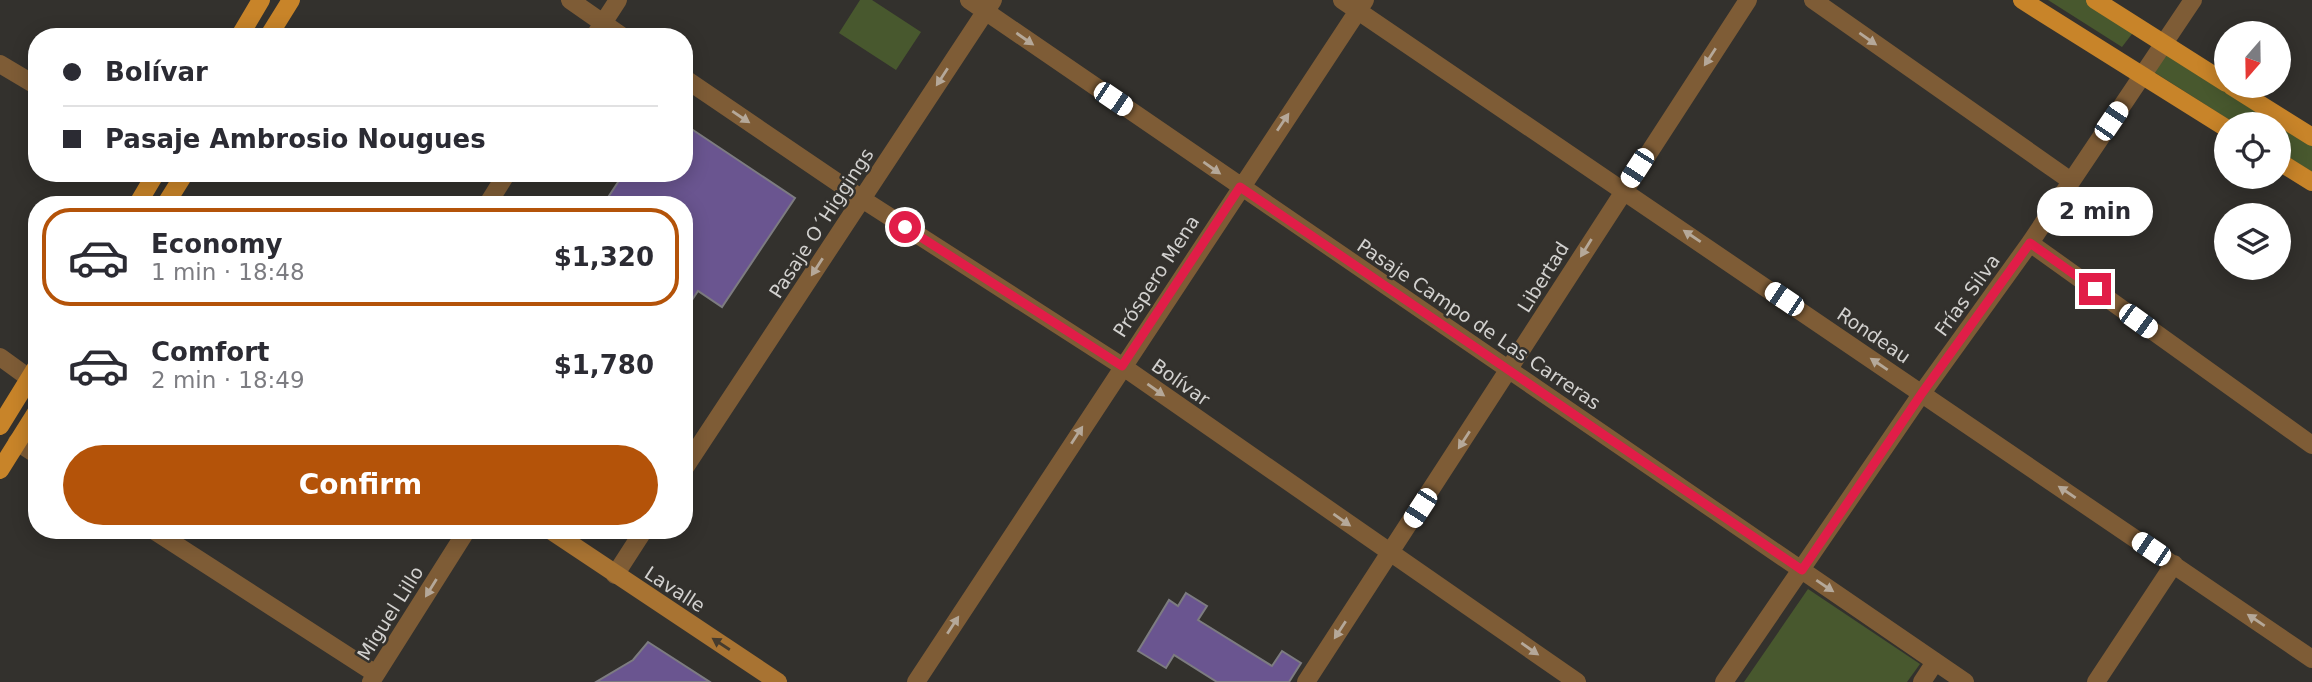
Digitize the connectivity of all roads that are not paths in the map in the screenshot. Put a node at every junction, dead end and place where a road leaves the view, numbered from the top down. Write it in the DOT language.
graph roads {
  1 [pos="261,0"];
  2 [pos="291,0"];
  3 [pos="570,0"];
  4 [pos="618,0"];
  5 [pos="969,0"];
  6 [pos="1342,0"];
  7 [pos="1748,0"];
  8 [pos="1813,0"];
  9 [pos="2022,0"];
  10 [pos="2095,0"];
  11 [pos="2193,0"];
  12 [pos="1361,5"];
  13 [pos="989,6"];
  14 [pos="244,28"];
  15 [pos="274,28"];
  16 [pos="596,28"];
  17 [pos="599,28"];
  18 [pos="2164,44"];
  19 [pos="0,64"];
  20 [pos="2214,75"];
  21 [pos="2142,76"];
  22 [pos="28,81"];
  23 [pos="693,84"];
  24 [pos="2250,98"];
  25 [pos="2214,121"];
  26 [pos="2312,137"];
  27 [pos="2291,169"];
  28 [pos="2071,181"];
  29 [pos="2312,182"];
  30 [pos="1240,187"];
  31 [pos="1623,189"];
  32 [pos="862,199"];
  33 [pos="2030,243"];
  34 [pos="0,357"];
  35 [pos="1122,366"];
  36 [pos="1510,369"];
  37 [pos="28,370"];
  38 [pos="28,380"];
  39 [pos="1922,393"];
  40 [pos="28,425"];
  41 [pos="0,426"];
  42 [pos="17,442"];
  43 [pos="2312,445"];
  44 [pos="28,449"];
  45 [pos="693,455"];
  46 [pos="0,470"];
  47 [pos="166,539"];
  48 [pos="461,539"];
  49 [pos="563,539"];
  50 [pos="638,539"];
  51 [pos="1390,554"];
  52 [pos="2174,564"];
  53 [pos="1802,570"];
  54 [pos="615,575"];
  55 [pos="2312,659"];
  56 [pos="1936,662"];
  57 [pos="374,678"];
  58 [pos="778,682"];
  59 [pos="916,682"];
  60 [pos="1306,682"];
  61 [pos="1577,682"];
  62 [pos="1724,682"];
  63 [pos="1922,682"];
  64 [pos="1965,682"];
  65 [pos="2096,682"];
  1 -- 14 [label="main road"];
  2 -- 15 [label="main road"];
  3 -- 16 [label="street"];
  4 -- 17 [label="street"];
  5 -- 13 [label="street, Pasaje Campo de Las Carreras"];
  6 -- 12 [label="street, Rondeau"];
  7 -- 31 [label="street, Libertad, one-way"];
  8 -- 28 [label="street, one-way"];
  9 -- 21 [label="main road"];
  10 -- 18 [label="main road"];
  11 -- 18 [label="street, Frías Silva"];
  30 -- 12 [label="street, Próspero Mena, one-way"];
  12 -- 31 [label="street, Rondeau"];
  13 -- 30 [label="street, Pasaje Campo de Las Carreras, one-way"];
  13 -- 32 [label="street, Pasaje O´Higgings, one-way"];
  18 -- 20 [label="main road"];
  18 -- 21 [label="street, Frías Silva"];
  19 -- 22 [label="street"];
  21 -- 25 [label="main road"];
  21 -- 28 [label="street, Frías Silva"];
  23 -- 32 [label="street, Bolívar, one-way"];
  24 -- 26 [label="main road"];
  27 -- 29 [label="main road"];
  28 -- 33 [label="street, Frías Silva"];
  30 -- 35 [label="street, Próspero Mena"];
  30 -- 36 [label="street, Pasaje Campo de Las Carreras"];
  31 -- 36 [label="street, Libertad, one-way"];
  39 -- 31 [label="street, Rondeau, one-way"];
  32 -- 35 [label="street, Bolívar"];
  32 -- 45 [label="street, Pasaje O´Higgings, one-way"];
  33 -- 39 [label="street, Frías Silva"];
  33 -- 43 [label="street"];
  34 -- 37 [label="street"];
  35 -- 51 [label="street, Bolívar, one-way"];
  59 -- 35 [label="street, Próspero Mena, one-way"];
  36 -- 51 [label="street, Libertad, one-way"];
  36 -- 53 [label="street, Pasaje Campo de Las Carreras"];
  38 -- 41 [label="main road"];
  52 -- 39 [label="street, Rondeau, one-way"];
  39 -- 53 [label="street, Frías Silva"];
  40 -- 42 [label="main road"];
  42 -- 44 [label="street"];
  42 -- 46 [label="main road"];
  47 -- 57 [label="street"];
  48 -- 57 [label="street, Miguel Lillo, one-way"];
  49 -- 54 [label="street, Lavalle"];
  50 -- 54 [label="street"];
  51 -- 60 [label="street, Libertad, one-way"];
  51 -- 61 [label="street, Bolívar, one-way"];
  55 -- 52 [label="street, Rondeau, one-way"];
  52 -- 65 [label="street"];
  53 -- 56 [label="street, Pasaje Campo de Las Carreras, one-way"];
  53 -- 62 [label="street, Frías Silva"];
  58 -- 54 [label="street, Lavalle, one-way"];
  56 -- 63 [label="street"];
  56 -- 64 [label="street, Pasaje Campo de Las Carreras"];
}
